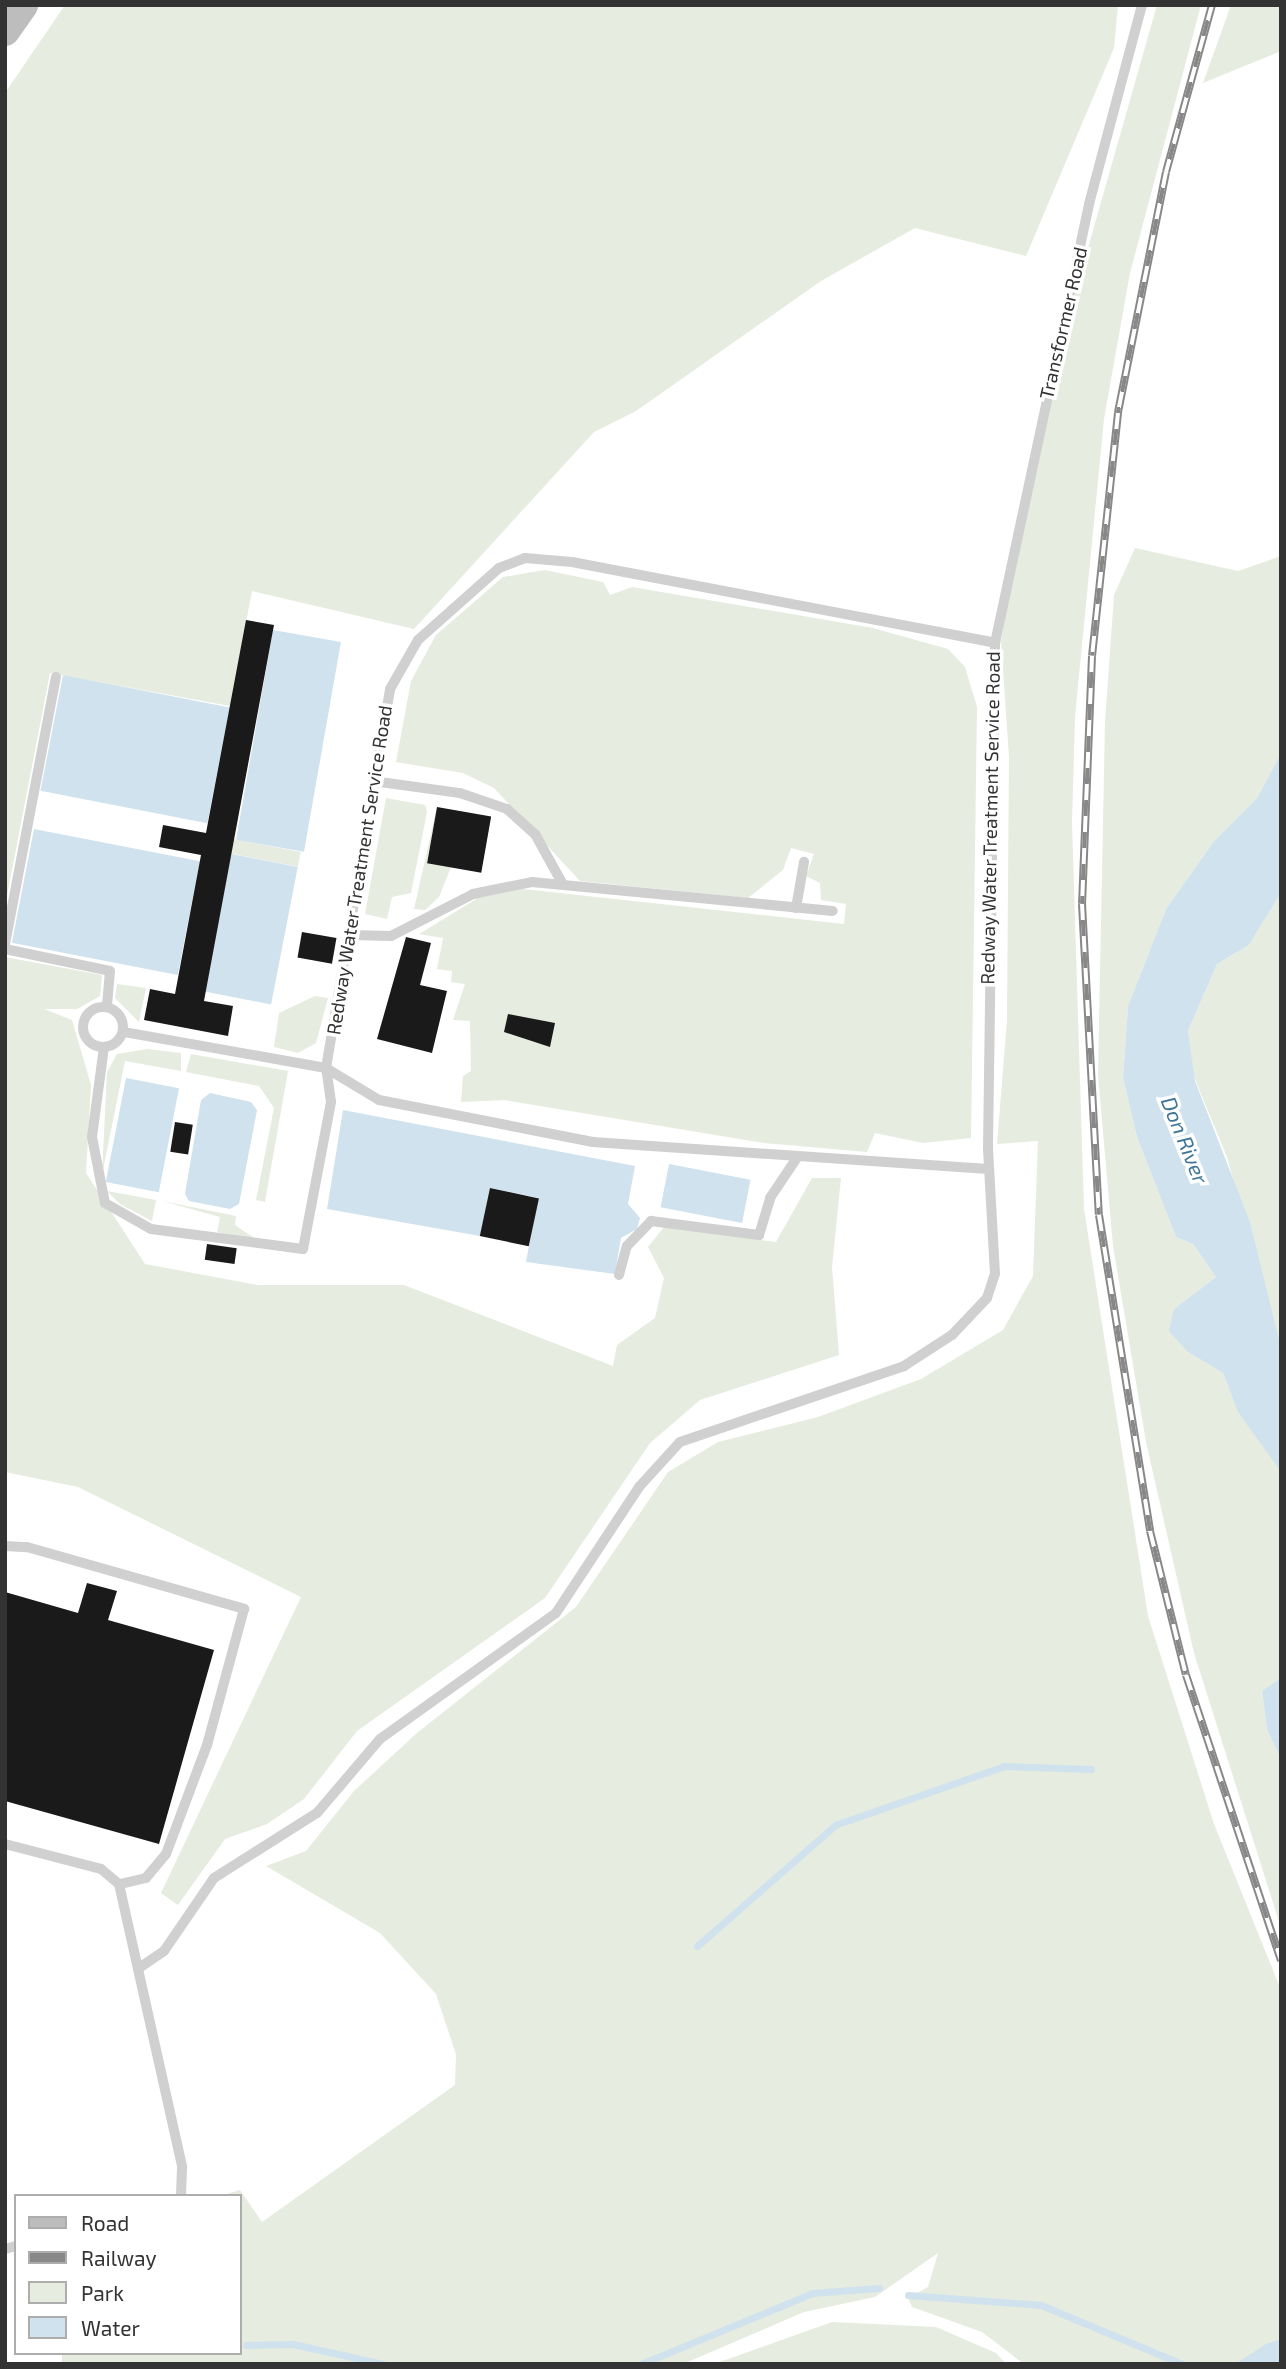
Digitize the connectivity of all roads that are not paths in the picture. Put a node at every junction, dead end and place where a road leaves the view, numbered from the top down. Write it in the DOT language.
graph roads {
  1 [pos="23,5"];
  2 [pos="1142,5"];
  3 [pos="5,31"];
  4 [pos="995,643"];
  5 [pos="56,677"];
  6 [pos="373,781"];
  7 [pos="804,862"];
  8 [pos="562,883"];
  9 [pos="796,908"];
  10 [pos="833,911"];
  11 [pos="351,935"];
  12 [pos="5,946"];
  13 [pos="107,1006"];
  14 [pos="123,1032"];
  15 [pos="104,1047"];
  16 [pos="326,1068"];
  17 [pos="798,1156"];
  18 [pos="988,1169"];
  19 [pos="620,1275"];
  20 [pos="5,1546"];
  21 [pos="5,1844"];
  22 [pos="119,1884"];
  23 [pos="139,1968"];
  24 [pos="181,2194"];
  1 -- 3 [label="main road"];
  2 -- 4 [label="lane, Transformer Road"];
  4 -- 6 [label="lane, Redway Water Treatment Service Road"];
  4 -- 18 [label="lane, Redway Water Treatment Service Road"];
  5 -- 12 [label="lane"];
  6 -- 8 [label="lane"];
  6 -- 11 [label="lane, Redway Water Treatment Service Road"];
  7 -- 9 [label="lane"];
  8 -- 9 [label="lane"];
  8 -- 11 [label="lane"];
  9 -- 10 [label="lane"];
  11 -- 16 [label="lane, Redway Water Treatment Service Road"];
  12 -- 13 [label="lane"];
  13 -- 14 [label="lane"];
  13 -- 15 [label="lane"];
  14 -- 15 [label="lane"];
  14 -- 16 [label="lane"];
  15 -- 16 [label="lane, Redway Water Treatment Service Road"];
  16 -- 17 [label="lane"];
  17 -- 18 [label="lane"];
  17 -- 19 [label="lane"];
  18 -- 23 [label="lane, Redway Water Treatment Service Road"];
  20 -- 22 [label="lane"];
  21 -- 22 [label="lane"];
  22 -- 23 [label="lane"];
  23 -- 24 [label="lane"];
}
